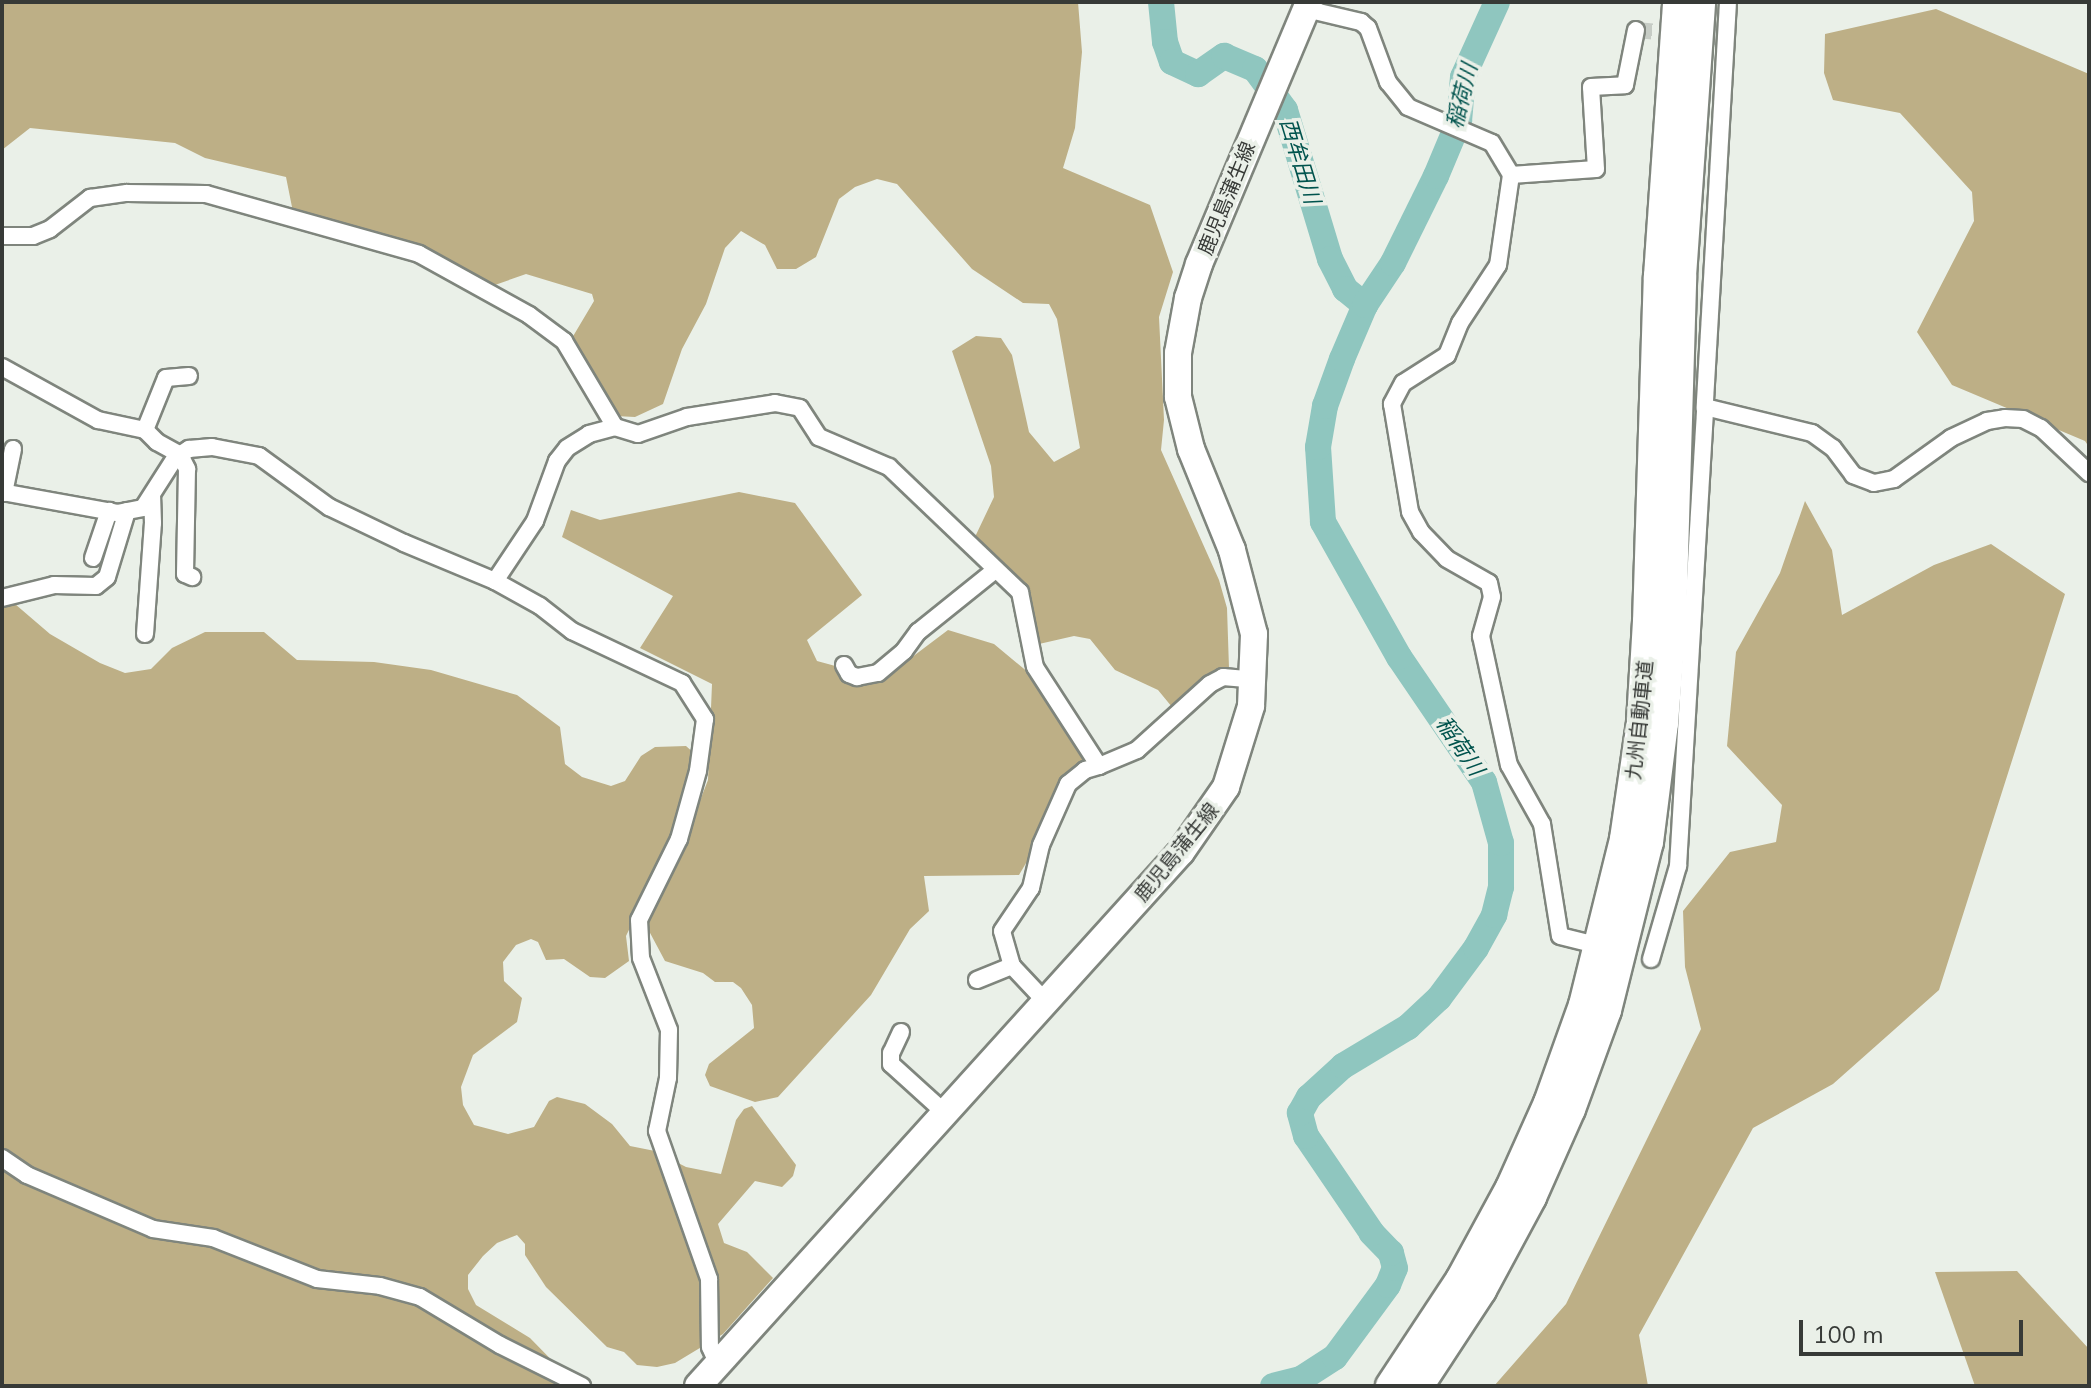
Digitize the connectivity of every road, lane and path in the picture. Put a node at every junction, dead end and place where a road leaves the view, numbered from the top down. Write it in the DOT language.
graph roads {
  1 [pos="1678,2"];
  2 [pos="1700,2"];
  3 [pos="1728,2"];
  4 [pos="1307,6"];
  5 [pos="1636,30"];
  6 [pos="1511,175"];
  7 [pos="2,236"];
  8 [pos="2,367"];
  9 [pos="189,376"];
  10 [pos="1705,407"];
  11 [pos="615,427"];
  12 [pos="145,430"];
  13 [pos="13,449"];
  14 [pos="180,455"];
  15 [pos="2089,473"];
  16 [pos="3,492"];
  17 [pos="152,496"];
  18 [pos="109,511"];
  19 [pos="127,511"];
  20 [pos="93,558"];
  21 [pos="995,570"];
  22 [pos="192,577"];
  23 [pos="495,581"];
  24 [pos="2,598"];
  25 [pos="145,634"];
  26 [pos="844,665"];
  27 [pos="1255,680"];
  28 [pos="1099,766"];
  29 [pos="1588,943"];
  30 [pos="1651,959"];
  31 [pos="1012,966"];
  32 [pos="977,980"];
  33 [pos="1045,1001"];
  34 [pos="901,1032"];
  35 [pos="945,1113"];
  36 [pos="2,1158"];
  37 [pos="717,1363"];
  38 [pos="582,1386"];
  39 [pos="698,1386"];
  40 [pos="1391,1386"];
  41 [pos="1418,1386"];
  1 -- 40 [label="highway, 九州自動車道"];
  2 -- 41 [label="highway, 九州自動車道"];
  3 -- 10 [label="street"];
  4 -- 6 [label="street"];
  4 -- 27 [label="main road, 鹿児島蒲生線"];
  5 -- 6 [label="street"];
  6 -- 29 [label="street"];
  7 -- 11 [label="street"];
  8 -- 12 [label="street"];
  9 -- 12 [label="street"];
  10 -- 15 [label="street"];
  10 -- 30 [label="street"];
  11 -- 21 [label="street"];
  11 -- 23 [label="street"];
  12 -- 14 [label="street"];
  13 -- 16 [label="street"];
  14 -- 17 [label="street"];
  14 -- 22 [label="street"];
  14 -- 23 [label="street"];
  16 -- 18 [label="street"];
  17 -- 19 [label="street"];
  17 -- 25 [label="street"];
  18 -- 19 [label="street"];
  18 -- 20 [label="street"];
  19 -- 24 [label="street"];
  21 -- 26 [label="street"];
  21 -- 28 [label="street"];
  23 -- 37 [label="street"];
  27 -- 28 [label="street"];
  27 -- 33 [label="main road, 鹿児島蒲生線"];
  28 -- 31 [label="street"];
  31 -- 32 [label="street"];
  31 -- 33 [label="street"];
  33 -- 35 [label="main road, 鹿児島蒲生線"];
  34 -- 35 [label="street"];
  35 -- 37 [label="main road, 鹿児島蒲生線"];
  36 -- 38 [label="street"];
  37 -- 39 [label="main road, 鹿児島蒲生線"];
}
